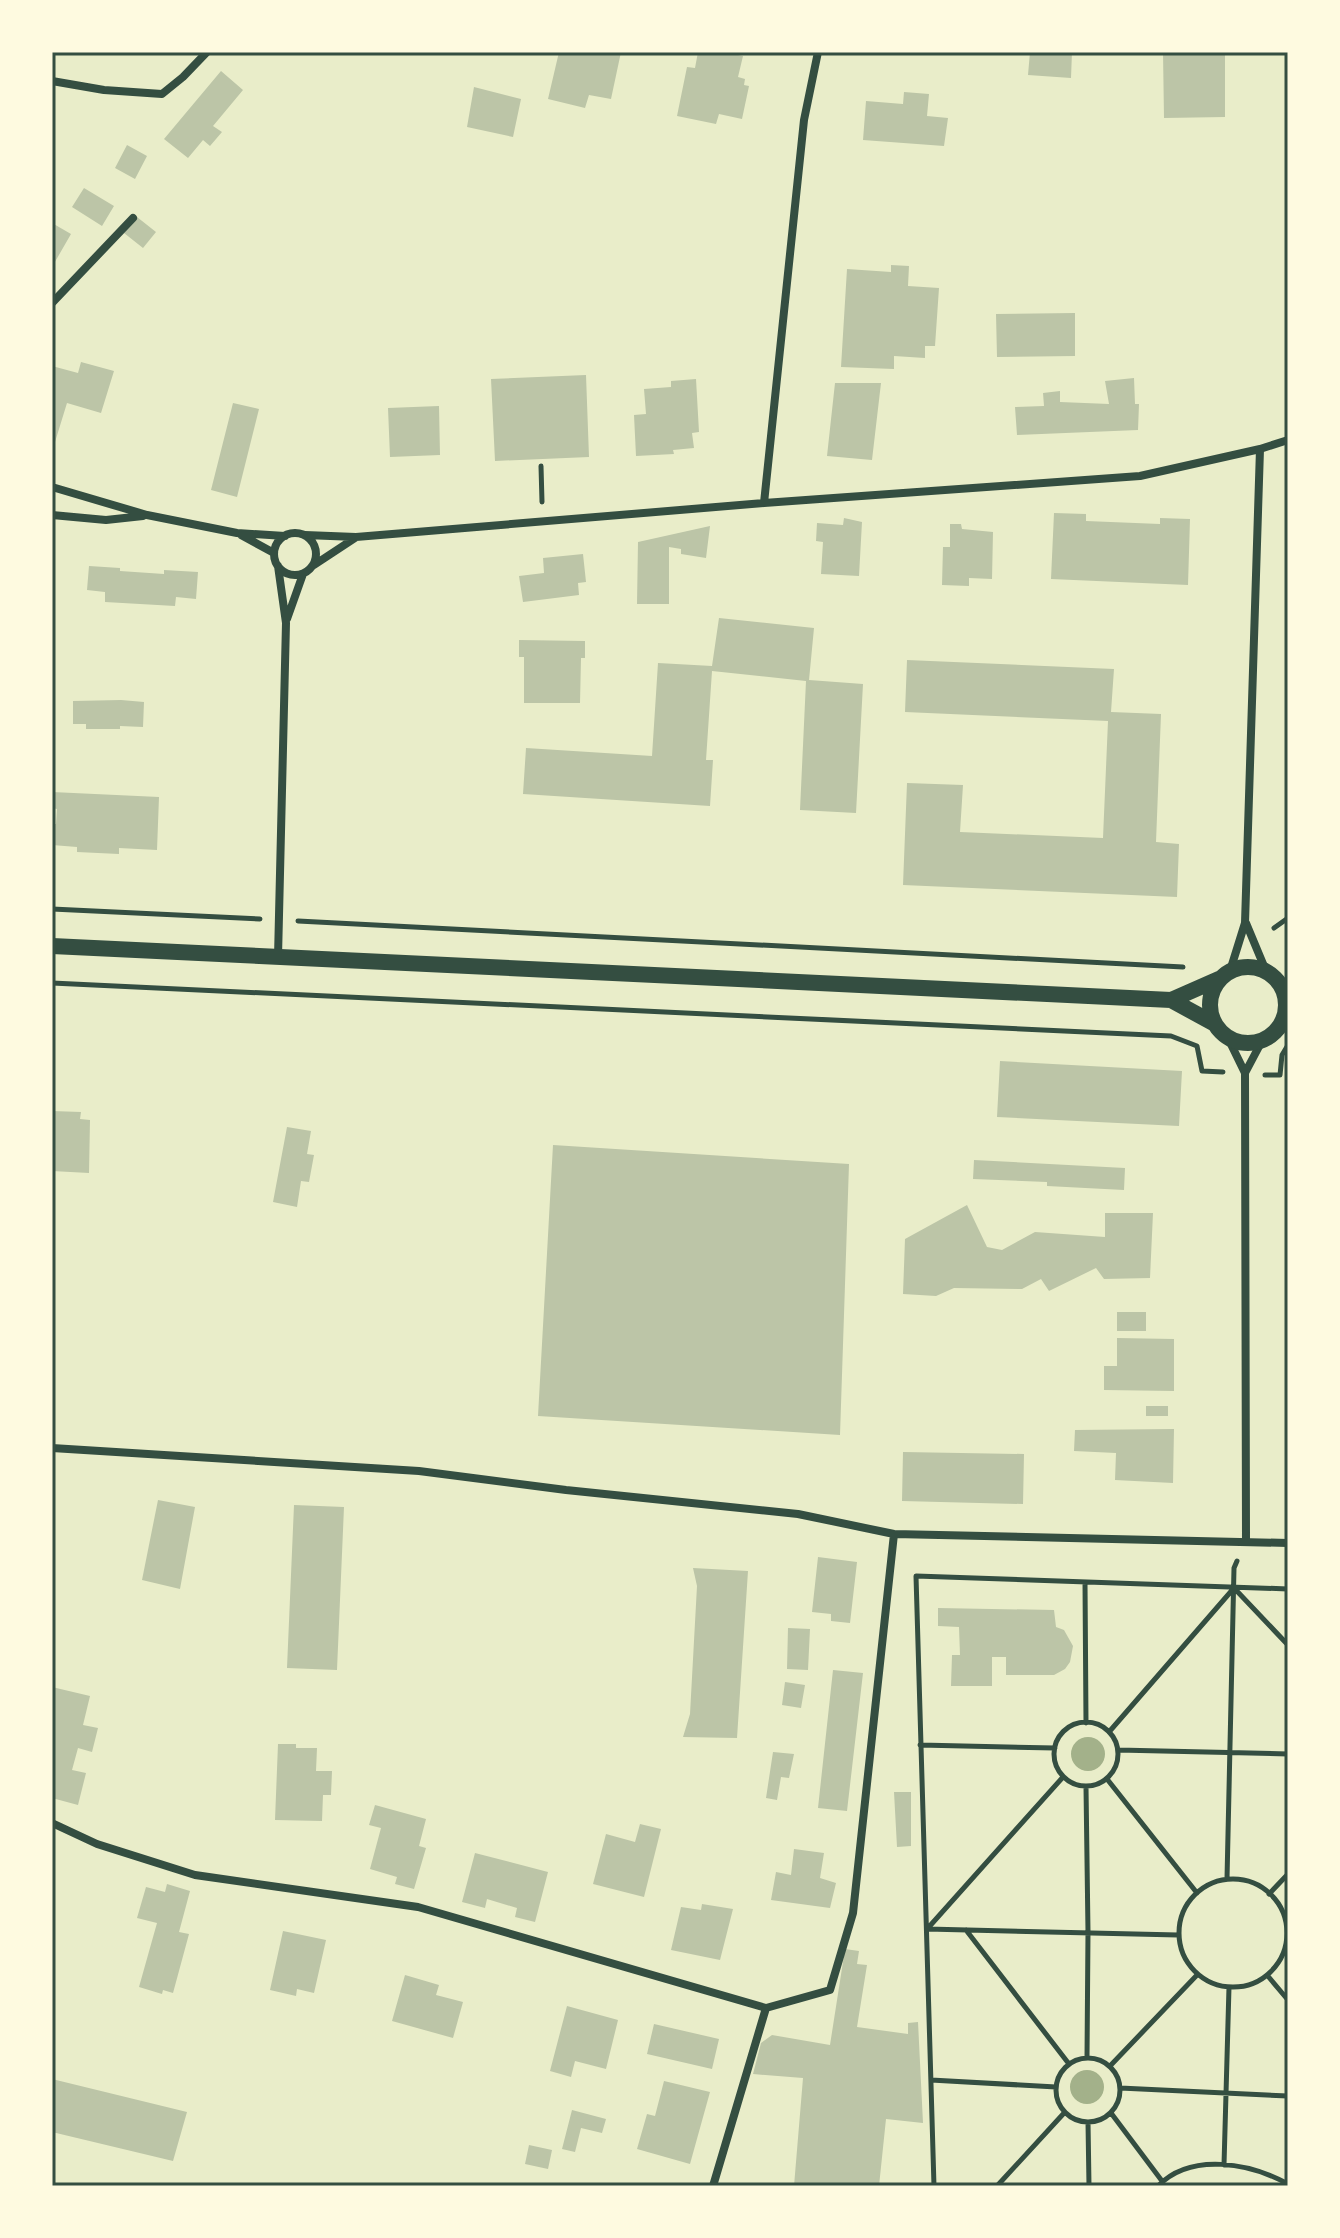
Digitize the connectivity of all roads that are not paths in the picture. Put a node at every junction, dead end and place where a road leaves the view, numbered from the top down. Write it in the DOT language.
graph roads {
  1 [pos="207,52"];
  2 [pos="818,52"];
  3 [pos="52,81"];
  4 [pos="133,218"];
  5 [pos="52,303"];
  6 [pos="1288,440"];
  7 [pos="1260,449"];
  8 [pos="52,487"];
  9 [pos="764,503"];
  10 [pos="52,515"];
  11 [pos="147,515"];
  12 [pos="237,533"];
  13 [pos="305,535"];
  14 [pos="285,536"];
  15 [pos="356,537"];
  16 [pos="274,553"];
  17 [pos="314,565"];
  18 [pos="278,566"];
  19 [pos="303,574"];
  20 [pos="286,623"];
  21 [pos="1245,923"];
  22 [pos="52,946"];
  23 [pos="278,957"];
  24 [pos="1266,971"];
  25 [pos="1226,975"];
  26 [pos="1286,991"];
  27 [pos="1171,1000"];
  28 [pos="1285,1021"];
  29 [pos="1215,1024"];
  30 [pos="1227,1036"];
  31 [pos="1263,1039"];
  32 [pos="1245,1073"];
  33 [pos="52,1448"];
  34 [pos="894,1534"];
  35 [pos="1246,1542"];
  36 [pos="1288,1543"];
  37 [pos="52,1823"];
  38 [pos="766,2008"];
  39 [pos="713,2186"];
  1 -- 3 [label="street"];
  2 -- 9 [label="street"];
  4 -- 5 [label="street"];
  6 -- 7 [label="street"];
  7 -- 9 [label="street"];
  7 -- 21 [label="street"];
  8 -- 11 [label="street"];
  9 -- 15 [label="street"];
  10 -- 11 [label="street"];
  11 -- 12 [label="street"];
  12 -- 14 [label="street"];
  12 -- 16 [label="street"];
  13 -- 14 [label="street"];
  13 -- 15 [label="street"];
  13 -- 17 [label="street"];
  14 -- 16 [label="street"];
  15 -- 17 [label="street"];
  16 -- 18 [label="street"];
  17 -- 19 [label="street"];
  18 -- 19 [label="street"];
  18 -- 20 [label="street"];
  19 -- 20 [label="street"];
  20 -- 23 [label="street"];
  21 -- 24 [label="street"];
  21 -- 25 [label="street"];
  22 -- 23 [label="main road"];
  23 -- 27 [label="main road"];
  24 -- 25 [label="main road"];
  24 -- 26 [label="main road"];
  25 -- 27 [label="main road"];
  25 -- 29 [label="main road"];
  26 -- 28 [label="main road"];
  27 -- 29 [label="main road"];
  28 -- 31 [label="main road"];
  29 -- 30 [label="main road"];
  30 -- 31 [label="main road"];
  30 -- 32 [label="street"];
  31 -- 32 [label="street"];
  32 -- 35 [label="street"];
  33 -- 34 [label="street"];
  34 -- 35 [label="street"];
  34 -- 38 [label="street"];
  35 -- 36 [label="street"];
  37 -- 38 [label="street"];
  38 -- 39 [label="street"];
}
